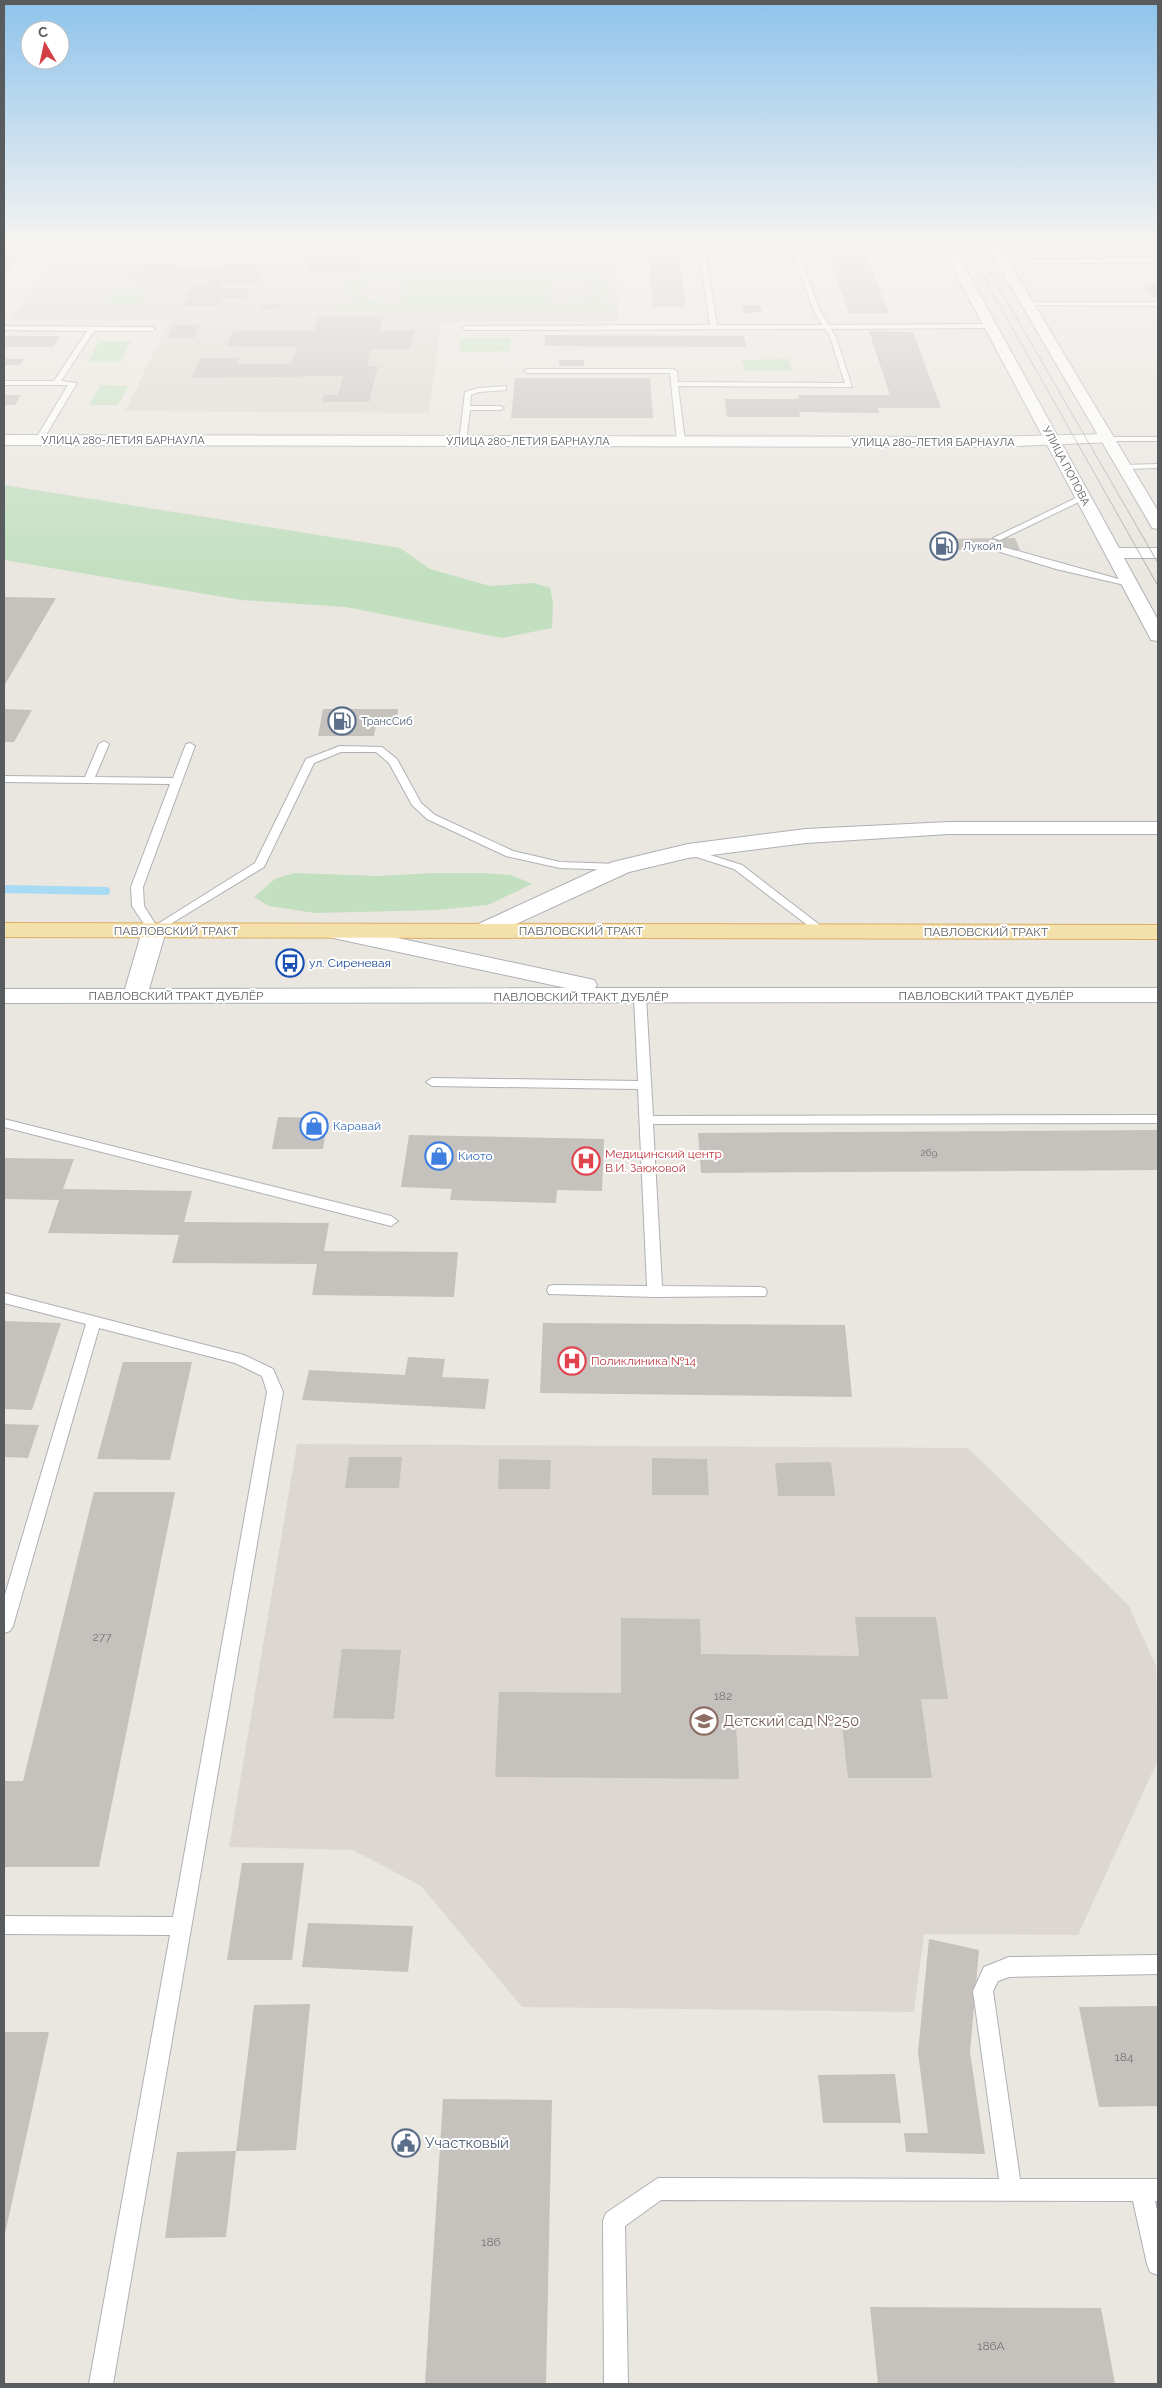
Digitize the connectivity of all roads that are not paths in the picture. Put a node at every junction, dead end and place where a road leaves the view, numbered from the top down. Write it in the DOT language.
graph roads {
  1 [pos="74,355"];
  2 [pos="839,355"];
  3 [pos="1007,355"];
  4 [pos="1059,355"];
  5 [pos="528,371"];
  6 [pos="4,383"];
  7 [pos="56,383"];
  8 [pos="674,384"];
  9 [pos="503,388"];
  10 [pos="466,408"];
  11 [pos="500,408"];
  12 [pos="1108,438"];
  13 [pos="1158,439"];
  14 [pos="4,440"];
  15 [pos="39,440"];
  16 [pos="462,441"];
  17 [pos="681,441"];
  18 [pos="1053,441"];
  19 [pos="1158,466"];
  20 [pos="1124,467"];
  21 [pos="1083,498"];
  22 [pos="1152,504"];
  23 [pos="1158,524"];
  24 [pos="997,538"];
  25 [pos="1003,550"];
  26 [pos="1114,553"];
  27 [pos="1158,553"];
  28 [pos="1129,583"];
  29 [pos="1158,636"];
  30 [pos="104,744"];
  31 [pos="190,746"];
  32 [pos="4,779"];
  33 [pos="89,780"];
  34 [pos="176,781"];
  35 [pos="1158,828"];
  36 [pos="688,850"];
  37 [pos="621,868"];
  38 [pos="4,930"];
  39 [pos="154,931"];
  40 [pos="332,931"];
  41 [pos="482,931"];
  42 [pos="823,932"];
  43 [pos="1158,932"];
  44 [pos="1158,995"];
  45 [pos="4,996"];
  46 [pos="135,996"];
  47 [pos="640,997"];
  48 [pos="432,1082"];
  49 [pos="644,1085"];
  50 [pos="1158,1119"];
  51 [pos="646,1120"];
  52 [pos="4,1123"];
  53 [pos="391,1221"];
  54 [pos="554,1290"];
  55 [pos="655,1292"];
  56 [pos="760,1292"];
  57 [pos="4,1298"];
  58 [pos="94,1321"];
  59 [pos="4,1626"];
  60 [pos="4,1925"];
  61 [pos="180,1926"];
  62 [pos="1158,1964"];
  63 [pos="1011,2189"];
  64 [pos="1150,2190"];
  65 [pos="1158,2264"];
  66 [pos="101,2384"];
  67 [pos="616,2384"];
  1 -- 7 [label="lane"];
  2 -- 8 [label="lane"];
  3 -- 18 [label="main road, УЛИЦА ПОПОВА"];
  4 -- 12 [label="main road"];
  5 -- 8 [label="lane"];
  6 -- 7 [label="lane"];
  7 -- 15 [label="lane"];
  8 -- 17 [label="lane"];
  9 -- 10 [label="lane"];
  10 -- 11 [label="lane"];
  10 -- 16 [label="lane"];
  12 -- 13 [label="lane"];
  12 -- 18 [label="main road, УЛИЦА 280-ЛЕТИЯ БАРНАУЛА"];
  12 -- 20 [label="main road"];
  14 -- 15 [label="main road, УЛИЦА 280-ЛЕТИЯ БАРНАУЛА"];
  15 -- 16 [label="main road, УЛИЦА 280-ЛЕТИЯ БАРНАУЛА"];
  16 -- 17 [label="main road, УЛИЦА 280-ЛЕТИЯ БАРНАУЛА"];
  17 -- 18 [label="main road, УЛИЦА 280-ЛЕТИЯ БАРНАУЛА"];
  18 -- 21 [label="main road, УЛИЦА ПОПОВА"];
  19 -- 20 [label="lane"];
  20 -- 22 [label="main road"];
  21 -- 24 [label="lane"];
  21 -- 26 [label="main road, УЛИЦА ПОПОВА"];
  22 -- 23 [label="main road"];
  25 -- 28 [label="lane"];
  26 -- 27 [label="main road"];
  26 -- 28 [label="main road, УЛИЦА ПОПОВА"];
  28 -- 29 [label="main road, УЛИЦА ПОПОВА"];
  30 -- 33 [label="lane"];
  31 -- 34 [label="lane"];
  32 -- 33 [label="lane"];
  33 -- 34 [label="lane"];
  34 -- 39 [label="lane"];
  35 -- 36 [label="main road"];
  36 -- 37 [label="main road"];
  36 -- 42 [label="lane"];
  37 -- 39 [label="lane"];
  37 -- 41 [label="main road"];
  38 -- 39 [label="main road, ПАВЛОВСКИЙ ТРАКТ"];
  39 -- 40 [label="main road, ПАВЛОВСКИЙ ТРАКТ"];
  39 -- 46 [label="main road"];
  40 -- 41 [label="main road, ПАВЛОВСКИЙ ТРАКТ"];
  40 -- 47 [label="main road"];
  41 -- 42 [label="main road, ПАВЛОВСКИЙ ТРАКТ"];
  42 -- 43 [label="main road, ПАВЛОВСКИЙ ТРАКТ"];
  44 -- 47 [label="main road, ПАВЛОВСКИЙ ТРАКТ ДУБЛЁР"];
  45 -- 46 [label="main road, ПАВЛОВСКИЙ ТРАКТ ДУБЛЁР"];
  46 -- 47 [label="main road, ПАВЛОВСКИЙ ТРАКТ ДУБЛЁР"];
  47 -- 49 [label="lane"];
  48 -- 49 [label="lane"];
  49 -- 51 [label="lane"];
  50 -- 51 [label="lane"];
  51 -- 55 [label="lane"];
  52 -- 53 [label="lane"];
  54 -- 55 [label="lane"];
  55 -- 56 [label="lane"];
  57 -- 58 [label="lane"];
  58 -- 59 [label="lane"];
  58 -- 61 [label="lane"];
  60 -- 61 [label="lane"];
  61 -- 66 [label="lane"];
  62 -- 63 [label="lane"];
  63 -- 64 [label="lane"];
  63 -- 67 [label="lane"];
  64 -- 65 [label="lane"];
}
